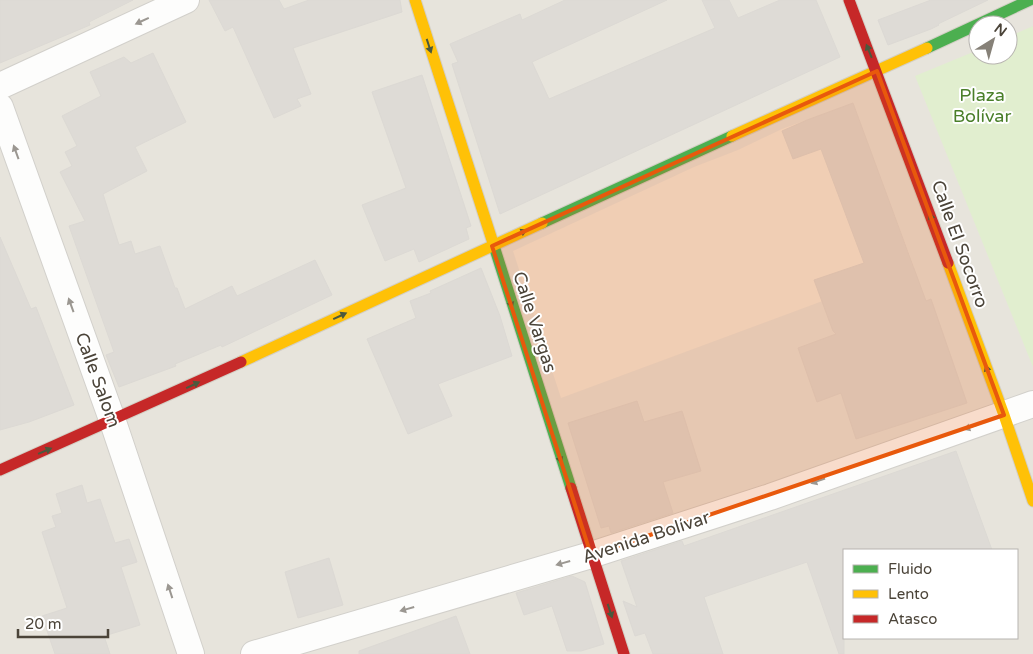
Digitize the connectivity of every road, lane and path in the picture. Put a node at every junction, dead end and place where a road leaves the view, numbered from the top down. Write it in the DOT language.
graph roads {
  1 [pos="186,0"];
  2 [pos="414,0"];
  3 [pos="849,0"];
  4 [pos="1030,0"];
  5 [pos="877,72"];
  6 [pos="0,86"];
  7 [pos="0,107"];
  8 [pos="492,246"];
  9 [pos="1033,404"];
  10 [pos="1004,415"];
  11 [pos="113,422"];
  12 [pos="0,470"];
  13 [pos="1033,501"];
  14 [pos="591,555"];
  15 [pos="191,654"];
  16 [pos="254,654"];
  17 [pos="624,654"];
  1 -- 6 [label="street, one-way"];
  2 -- 8 [label="street, Calle Vargas, one-way"];
  5 -- 3 [label="street, Calle El Socorro, one-way"];
  4 -- 5 [label="street"];
  8 -- 5 [label="street, one-way"];
  10 -- 5 [label="street, Calle El Socorro, one-way"];
  11 -- 7 [label="street, Calle Salom, one-way"];
  11 -- 8 [label="street, one-way"];
  8 -- 14 [label="street, Calle Vargas, one-way"];
  9 -- 10 [label="street, Avenida Bolívar"];
  10 -- 13 [label="street, Calle El Socorro"];
  10 -- 14 [label="street, Avenida Bolívar, one-way"];
  12 -- 11 [label="street, one-way"];
  15 -- 11 [label="street, Calle Salom, one-way"];
  14 -- 16 [label="street, Avenida Bolívar, one-way"];
  14 -- 17 [label="street, Calle Vargas, one-way"];
}
